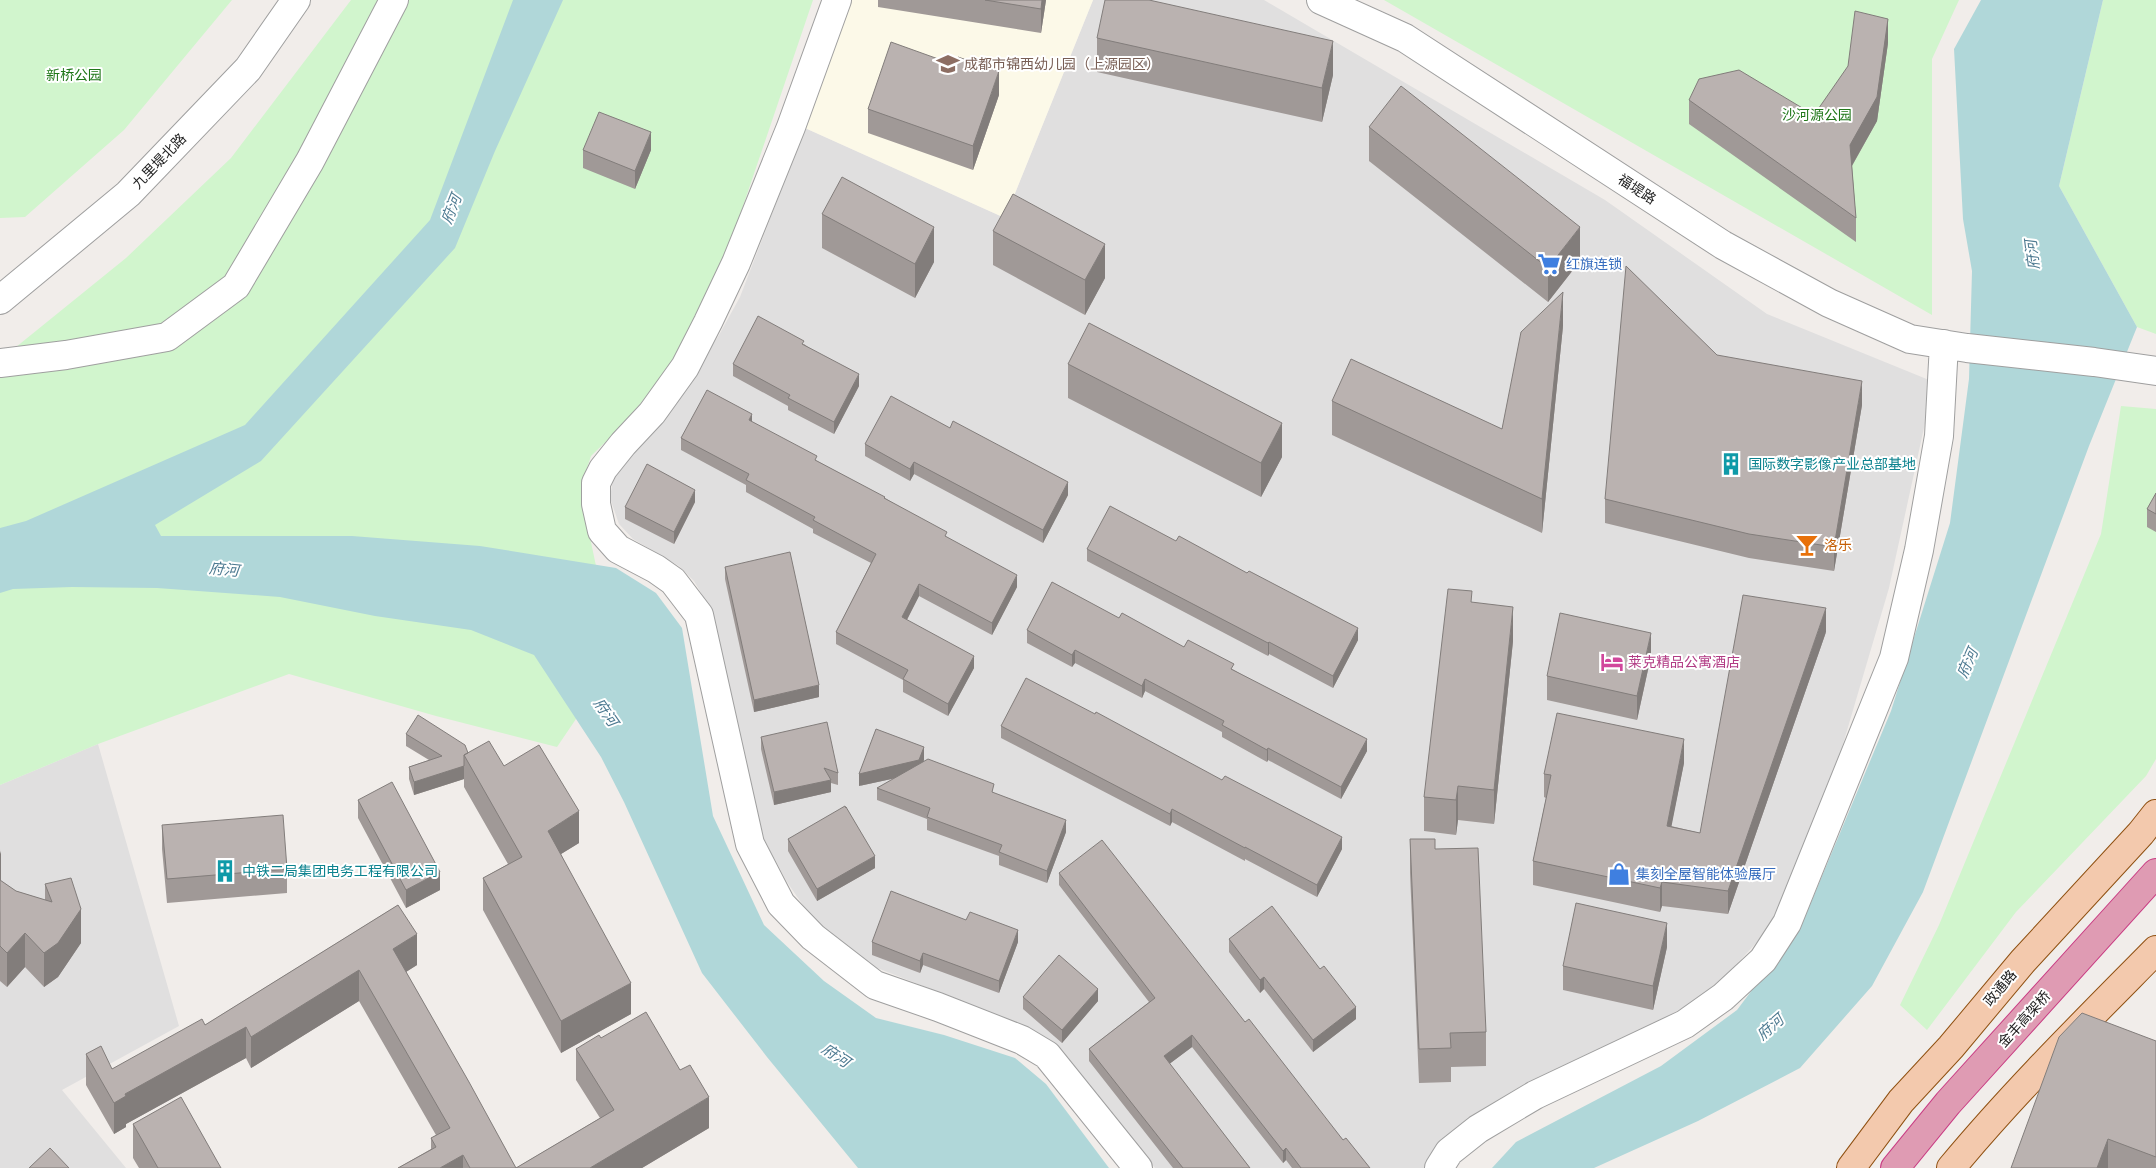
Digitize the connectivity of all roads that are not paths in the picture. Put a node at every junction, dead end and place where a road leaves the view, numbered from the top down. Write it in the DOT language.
graph roads {
  1 [pos="296,0"];
  2 [pos="394,0"];
  3 [pos="838,0"];
  4 [pos="1321,0"];
  5 [pos="0,300"];
  6 [pos="1955,346"];
  7 [pos="0,363"];
  8 [pos="2156,371"];
  9 [pos="2156,814"];
  10 [pos="2156,874"];
  11 [pos="2156,902"];
  12 [pos="2156,950"];
  13 [pos="1138,1168"];
  14 [pos="1439,1168"];
  15 [pos="1850,1168"];
  16 [pos="1895,1168"];
  17 [pos="1919,1168"];
  18 [pos="1951,1168"];
  1 -- 5 [label="street, 九里堤北路"];
  2 -- 7 [label="street"];
  3 -- 13 [label="street"];
  4 -- 6 [label="street, 福堤路"];
  6 -- 8 [label="street, 福堤路"];
  6 -- 14 [label="street"];
  9 -- 15 [label="main road, 政通路"];
  10 -- 16 [label="highway, 金丰高架桥"];
  11 -- 17 [label="highway, 金丰高架桥"];
  12 -- 18 [label="main road"];
}
